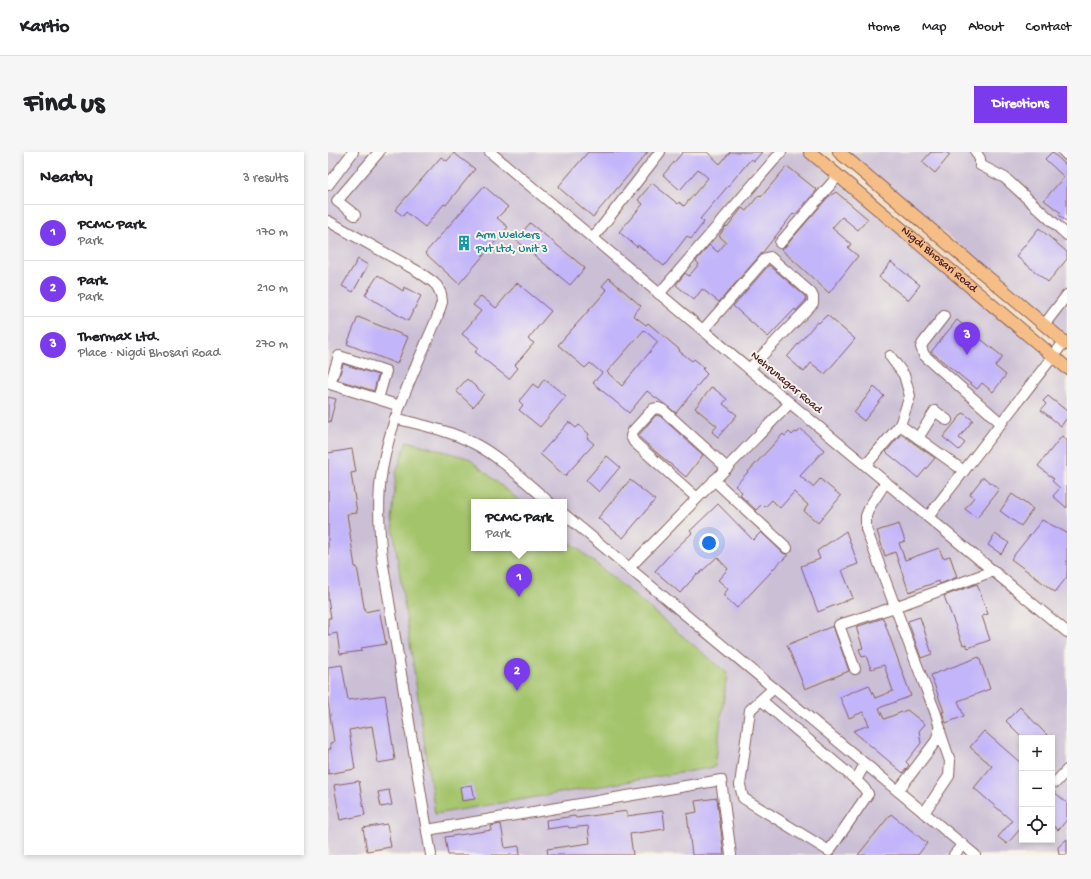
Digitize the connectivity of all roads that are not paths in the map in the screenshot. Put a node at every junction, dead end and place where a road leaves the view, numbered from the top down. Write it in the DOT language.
graph roads {
  1 [pos="353,152"];
  2 [pos="379,152"];
  3 [pos="490,152"];
  4 [pos="660,152"];
  5 [pos="781,152"];
  6 [pos="810,152"];
  7 [pos="839,152"];
  8 [pos="976,152"];
  9 [pos="1064,152"];
  10 [pos="1067,154"];
  11 [pos="838,176"];
  12 [pos="328,185"];
  13 [pos="355,215"];
  14 [pos="328,221"];
  15 [pos="1067,234"];
  16 [pos="593,238"];
  17 [pos="780,243"];
  18 [pos="659,294"];
  19 [pos="1067,295"];
  20 [pos="944,316"];
  21 [pos="1044,325"];
  22 [pos="703,330"];
  23 [pos="1065,343"];
  24 [pos="890,356"];
  25 [pos="1052,356"];
  26 [pos="1067,368"];
  27 [pos="749,369"];
  28 [pos="378,399"];
  29 [pos="790,403"];
  30 [pos="400,406"];
  31 [pos="395,418"];
  32 [pos="947,420"];
  33 [pos="1001,423"];
  34 [pos="900,425"];
  35 [pos="918,438"];
  36 [pos="866,465"];
  37 [pos="727,468"];
  38 [pos="964,471"];
  39 [pos="714,480"];
  40 [pos="886,482"];
  41 [pos="697,498"];
  42 [pos="545,499"];
  43 [pos="567,516"];
  44 [pos="928,517"];
  45 [pos="787,548"];
  46 [pos="629,568"];
  47 [pos="993,571"];
  48 [pos="894,607"];
  49 [pos="1067,632"];
  50 [pos="855,669"];
  51 [pos="774,688"];
  52 [pos="761,700"];
  53 [pos="939,729"];
  54 [pos="865,764"];
  55 [pos="1067,770"];
  56 [pos="856,780"];
  57 [pos="1056,782"];
  58 [pos="898,791"];
  59 [pos="924,813"];
  60 [pos="427,830"];
  61 [pos="963,844"];
  62 [pos="431,855"];
  63 [pos="731,855"];
  64 [pos="954,855"];
  65 [pos="976,855"];
  1 -- 12 [label="street"];
  2 -- 13 [label="street"];
  3 -- 16 [label="street, Nehrunagar Road"];
  4 -- 16 [label="street"];
  5 -- 18 [label="street"];
  6 -- 11 [label="main road, Nigdi Bhosari Road"];
  7 -- 21 [label="main road, Nigdi Bhosari Road"];
  8 -- 15 [label="street"];
  9 -- 10 [label="street"];
  11 -- 17 [label="street"];
  11 -- 25 [label="main road, Nigdi Bhosari Road"];
  14 -- 30 [label="street"];
  16 -- 18 [label="street, Nehrunagar Road"];
  18 -- 22 [label="street, Nehrunagar Road"];
  19 -- 21 [label="street"];
  20 -- 33 [label="street"];
  21 -- 23 [label="main road, Nigdi Bhosari Road"];
  22 -- 27 [label="street, Nehrunagar Road"];
  22 -- 27 [label="street"];
  23 -- 25 [label="street"];
  24 -- 34 [label="street"];
  25 -- 26 [label="main road, Nigdi Bhosari Road"];
  25 -- 33 [label="street"];
  27 -- 29 [label="street, Nehrunagar Road"];
  28 -- 28 [label="street"];
  28 -- 30 [label="street"];
  29 -- 36 [label="street, Nehrunagar Road"];
  29 -- 37 [label="street"];
  30 -- 31 [label="street"];
  31 -- 42 [label="street"];
  31 -- 60 [label="street"];
  32 -- 35 [label="street"];
  33 -- 38 [label="street"];
  34 -- 35 [label="street"];
  34 -- 36 [label="street"];
  35 -- 38 [label="street"];
  36 -- 40 [label="street, Nehrunagar Road"];
  37 -- 39 [label="street"];
  37 -- 41 [label="street"];
  38 -- 44 [label="street"];
  39 -- 41 [label="street"];
  39 -- 45 [label="street"];
  40 -- 44 [label="street, Nehrunagar Road"];
  40 -- 48 [label="street"];
  41 -- 46 [label="street"];
  43 -- 46 [label="street"];
  44 -- 47 [label="street, Nehrunagar Road"];
  46 -- 51 [label="street"];
  47 -- 48 [label="street"];
  47 -- 49 [label="street, Nehrunagar Road"];
  48 -- 50 [label="street"];
  48 -- 53 [label="street"];
  51 -- 52 [label="street"];
  51 -- 54 [label="street"];
  52 -- 56 [label="street"];
  52 -- 56 [label="street"];
  53 -- 58 [label="street"];
  53 -- 59 [label="street"];
  54 -- 56 [label="street"];
  54 -- 58 [label="street"];
  55 -- 57 [label="street"];
  58 -- 59 [label="street"];
  59 -- 61 [label="street"];
  60 -- 62 [label="street"];
  60 -- 63 [label="street"];
  61 -- 64 [label="street"];
  61 -- 65 [label="street"];
}
